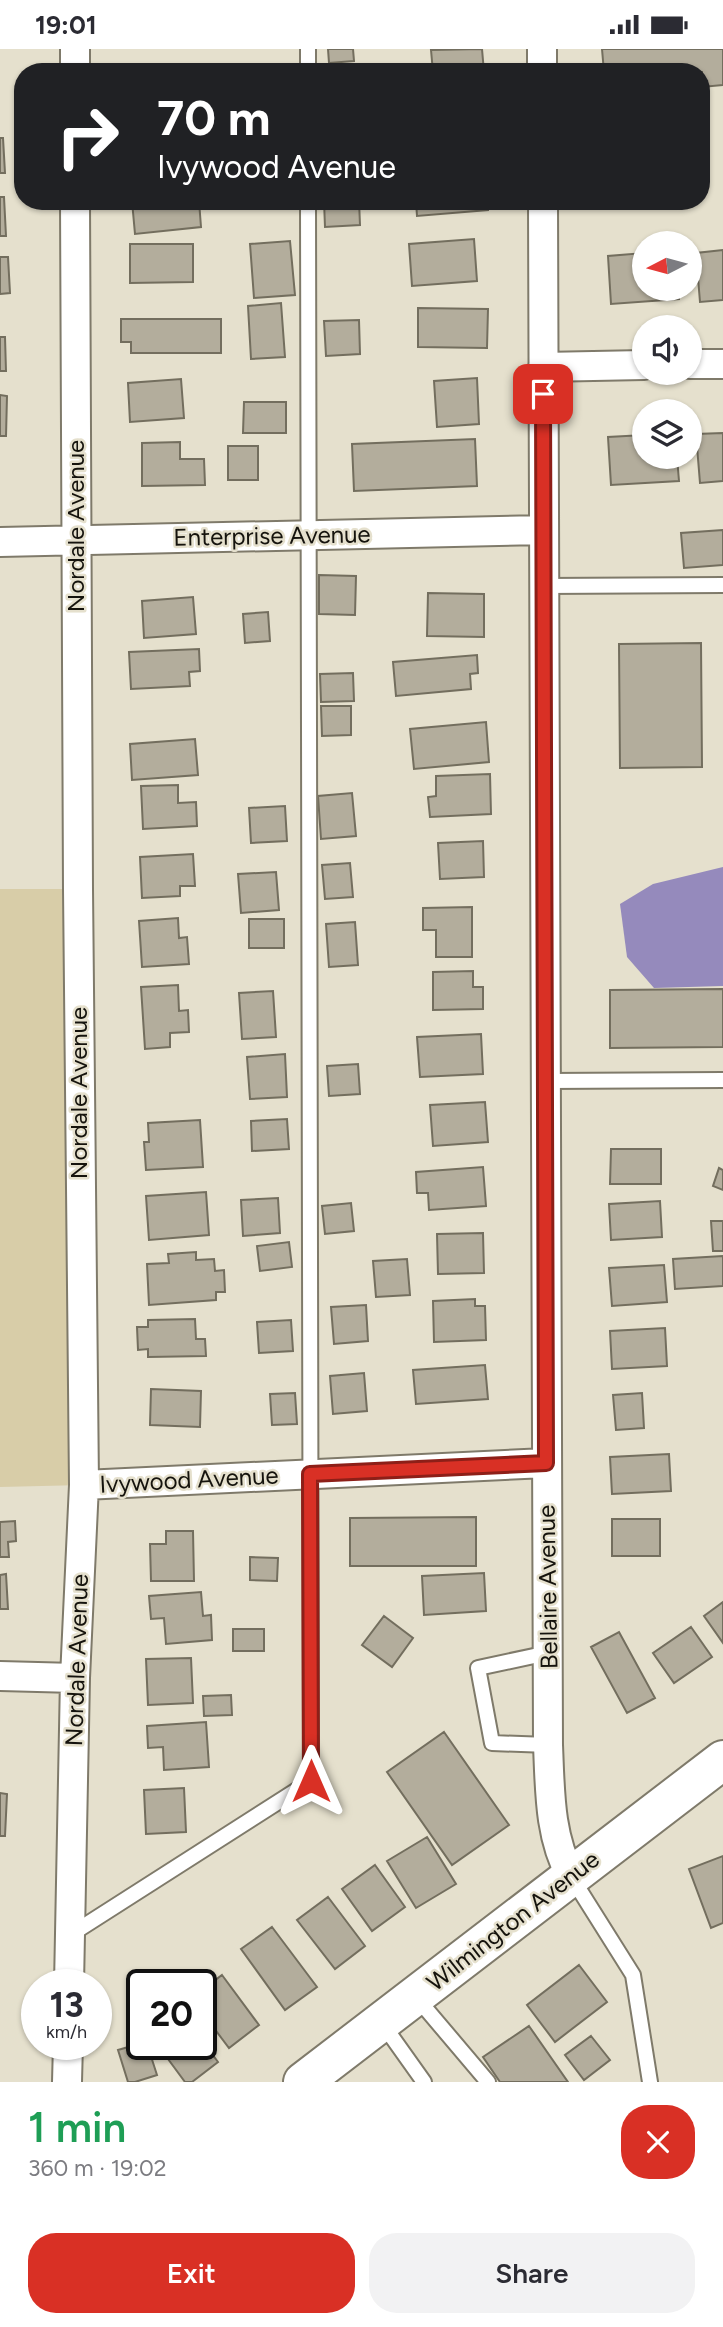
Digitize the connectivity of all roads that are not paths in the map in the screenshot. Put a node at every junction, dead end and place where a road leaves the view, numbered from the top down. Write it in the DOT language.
graph roads {
  1 [pos="75,210"];
  2 [pos="308,210"];
  3 [pos="542,210"];
  4 [pos="702,364"];
  5 [pos="723,364"];
  6 [pos="632,365"];
  7 [pos="543,367"];
  8 [pos="543,530"];
  9 [pos="309,535"];
  10 [pos="75,541"];
  11 [pos="0,542"];
  12 [pos="723,585"];
  13 [pos="544,586"];
  14 [pos="723,1080"];
  15 [pos="547,1081"];
  16 [pos="546,1463"];
  17 [pos="310,1474"];
  18 [pos="84,1485"];
  19 [pos="548,1653"];
  20 [pos="0,1676"];
  21 [pos="75,1678"];
  22 [pos="548,1745"];
  23 [pos="723,1759"];
  24 [pos="571,1877"];
  25 [pos="70,1935"];
  26 [pos="69,1969"];
  27 [pos="415,1996"];
  28 [pos="381,2022"];
  29 [pos="68,2060"];
  30 [pos="67,2082"];
  31 [pos="303,2082"];
  32 [pos="424,2082"];
  33 [pos="488,2082"];
  34 [pos="650,2082"];
  1 -- 10 [label="street, Nordale Avenue"];
  2 -- 9 [label="lane"];
  3 -- 7 [label="street, Bellaire Avenue"];
  4 -- 5 [label="street"];
  6 -- 7 [label="street"];
  7 -- 8 [label="street, Bellaire Avenue"];
  8 -- 9 [label="street, Enterprise Avenue"];
  8 -- 13 [label="street, Bellaire Avenue"];
  9 -- 10 [label="street, Enterprise Avenue"];
  9 -- 17 [label="lane"];
  10 -- 11 [label="street, Enterprise Avenue"];
  10 -- 18 [label="street, Nordale Avenue"];
  12 -- 13 [label="lane"];
  13 -- 15 [label="street, Bellaire Avenue"];
  14 -- 15 [label="lane"];
  15 -- 16 [label="street, Bellaire Avenue"];
  16 -- 17 [label="street, Ivywood Avenue"];
  16 -- 19 [label="street, Bellaire Avenue"];
  17 -- 18 [label="street, Ivywood Avenue"];
  17 -- 25 [label="lane"];
  18 -- 21 [label="street, Nordale Avenue"];
  19 -- 22 [label="street, Bellaire Avenue"];
  19 -- 22 [label="lane"];
  20 -- 21 [label="street"];
  21 -- 25 [label="street, Nordale Avenue"];
  22 -- 24 [label="street, Bellaire Avenue"];
  23 -- 24 [label="main road, Wilmington Avenue"];
  24 -- 27 [label="main road, Wilmington Avenue"];
  24 -- 34 [label="lane"];
  25 -- 26 [label="street, Nordale Avenue"];
  27 -- 28 [label="main road, Wilmington Avenue"];
  27 -- 33 [label="lane"];
  28 -- 31 [label="main road, Wilmington Avenue"];
  28 -- 32 [label="lane"];
  29 -- 30 [label="street"];
}
